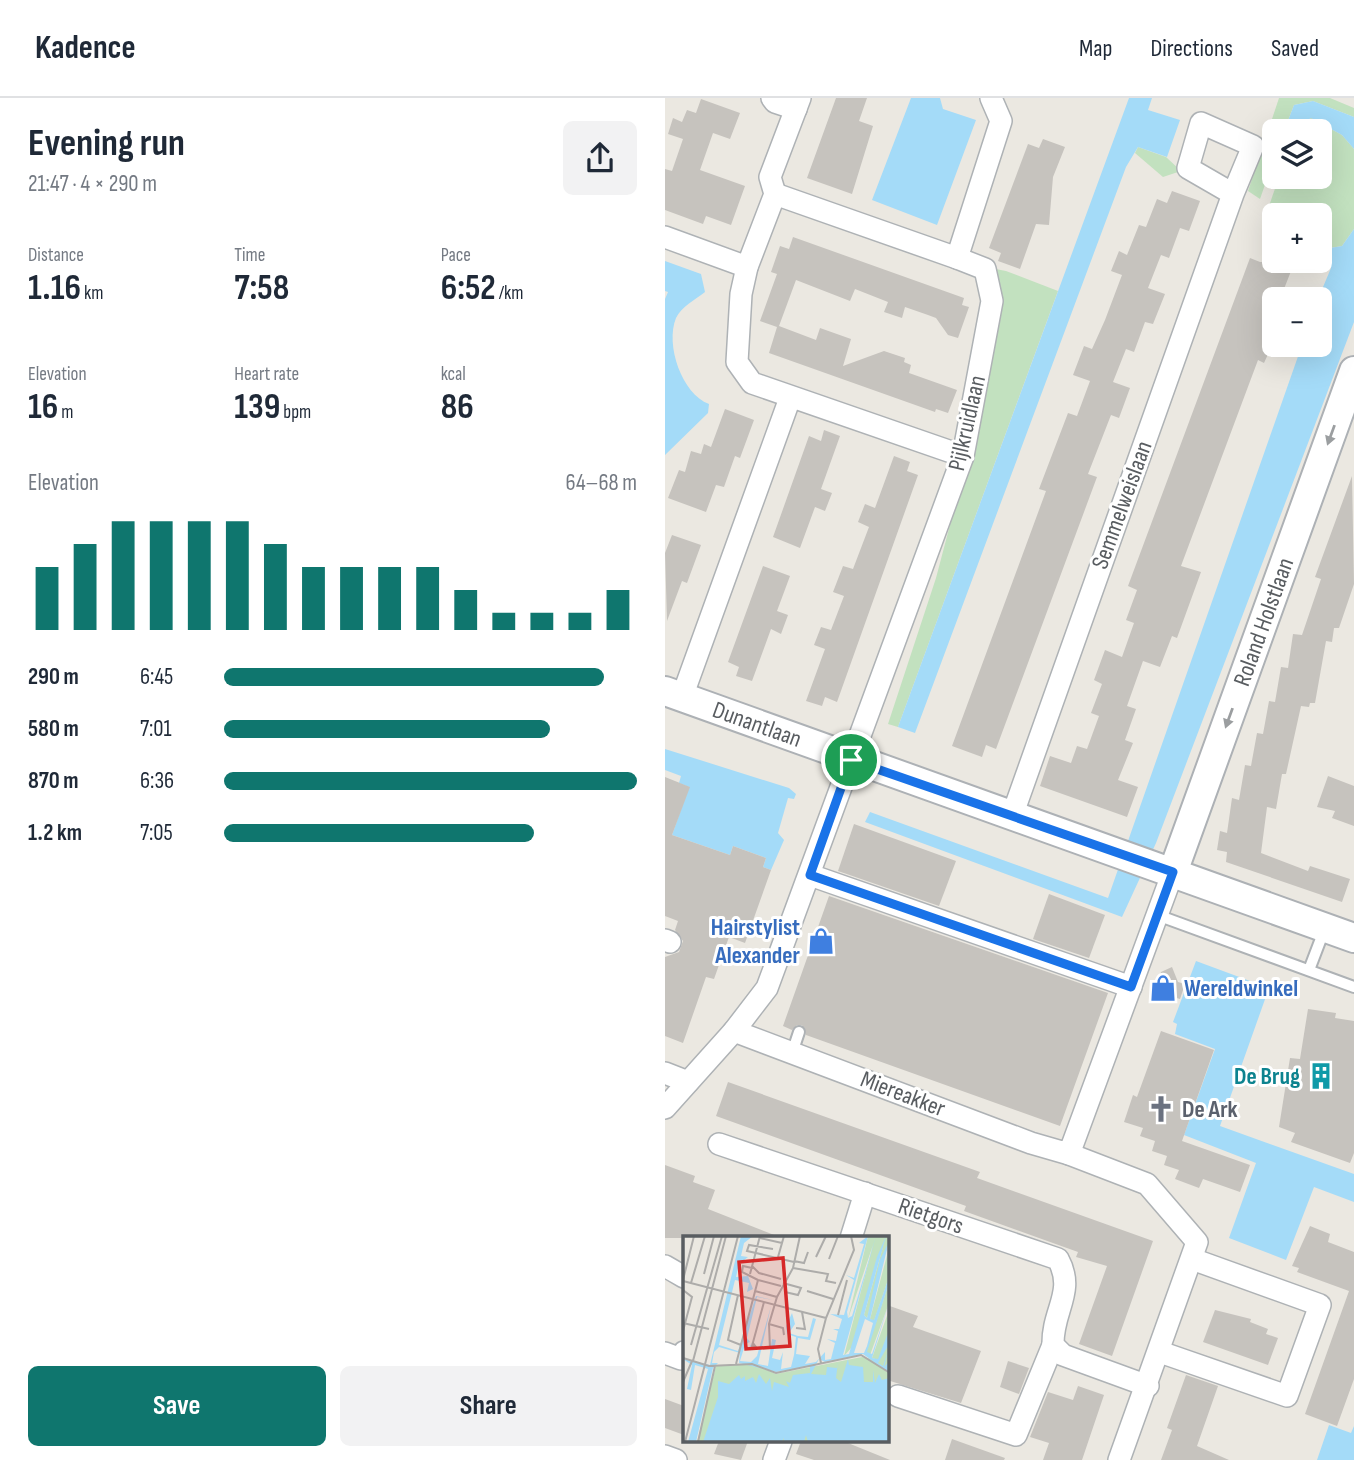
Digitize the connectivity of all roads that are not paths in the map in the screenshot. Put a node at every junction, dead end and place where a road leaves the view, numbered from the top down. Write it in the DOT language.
graph roads {
  1 [pos="772,98"];
  2 [pos="991,98"];
  3 [pos="798,103"];
  4 [pos="775,194"];
  5 [pos="1233,194"];
  6 [pos="665,237"];
  7 [pos="957,258"];
  8 [pos="747,267"];
  9 [pos="1354,370"];
  10 [pos="790,398"];
  11 [pos="963,456"];
  12 [pos="673,694"];
  13 [pos="851,760"];
  14 [pos="1012,816"];
  15 [pos="1162,869"];
  16 [pos="810,875"];
  17 [pos="1157,915"];
  18 [pos="1325,928"];
  19 [pos="1354,938"];
  20 [pos="1309,970"];
  21 [pos="1131,987"];
  22 [pos="1354,987"];
  23 [pos="734,1031"];
  24 [pos="799,1032"];
  25 [pos="792,1053"];
  26 [pos="665,1073"];
  27 [pos="688,1082"];
  28 [pos="665,1108"];
  29 [pos="719,1144"];
  30 [pos="1069,1154"];
  31 [pos="865,1193"];
  32 [pos="852,1236"];
  33 [pos="1192,1259"];
  34 [pos="665,1266"];
  35 [pos="683,1276"];
  36 [pos="1053,1345"];
  37 [pos="1160,1352"];
  38 [pos="665,1353"];
  39 [pos="683,1354"];
  40 [pos="1148,1386"];
  41 [pos="898,1396"];
  42 [pos="781,1442"];
  43 [pos="665,1456"];
  44 [pos="676,1460"];
  45 [pos="774,1460"];
  46 [pos="1119,1460"];
  1 -- 3 [label="street"];
  2 -- 7 [label="street"];
  3 -- 4 [label="street"];
  4 -- 7 [label="street"];
  4 -- 8 [label="street"];
  5 -- 14 [label="street, Semmelweislaan"];
  6 -- 8 [label="street"];
  7 -- 11 [label="street, Pijlkruidlaan"];
  8 -- 10 [label="street"];
  9 -- 15 [label="street, Roland Holstlaan, one-way"];
  10 -- 11 [label="street"];
  10 -- 12 [label="street"];
  11 -- 13 [label="street, Pijlkruidlaan"];
  12 -- 13 [label="street, Dunantlaan"];
  13 -- 14 [label="street, Dunantlaan"];
  13 -- 16 [label="street"];
  14 -- 15 [label="street, Dunantlaan"];
  15 -- 17 [label="street"];
  15 -- 18 [label="street, Dunantlaan"];
  16 -- 21 [label="street"];
  16 -- 23 [label="street"];
  17 -- 20 [label="lane"];
  17 -- 21 [label="street"];
  18 -- 19 [label="street, Dunantlaan"];
  18 -- 20 [label="lane"];
  20 -- 22 [label="lane"];
  21 -- 30 [label="street"];
  23 -- 25 [label="street, Miereakker"];
  23 -- 27 [label="street"];
  24 -- 25 [label="lane"];
  25 -- 30 [label="street, Miereakker"];
  26 -- 27 [label="street"];
  27 -- 28 [label="street"];
  29 -- 31 [label="street, Rietgors"];
  30 -- 33 [label="street, Miereakker"];
  31 -- 32 [label="street"];
  31 -- 36 [label="street, Rietgors"];
  33 -- 37 [label="street"];
  33 -- 37 [label="street"];
  34 -- 35 [label="street"];
  36 -- 40 [label="street"];
  36 -- 41 [label="street, Rietgors"];
  37 -- 40 [label="street"];
  38 -- 39 [label="street"];
  40 -- 46 [label="street"];
  42 -- 45 [label="street"];
  43 -- 44 [label="street"];
}
